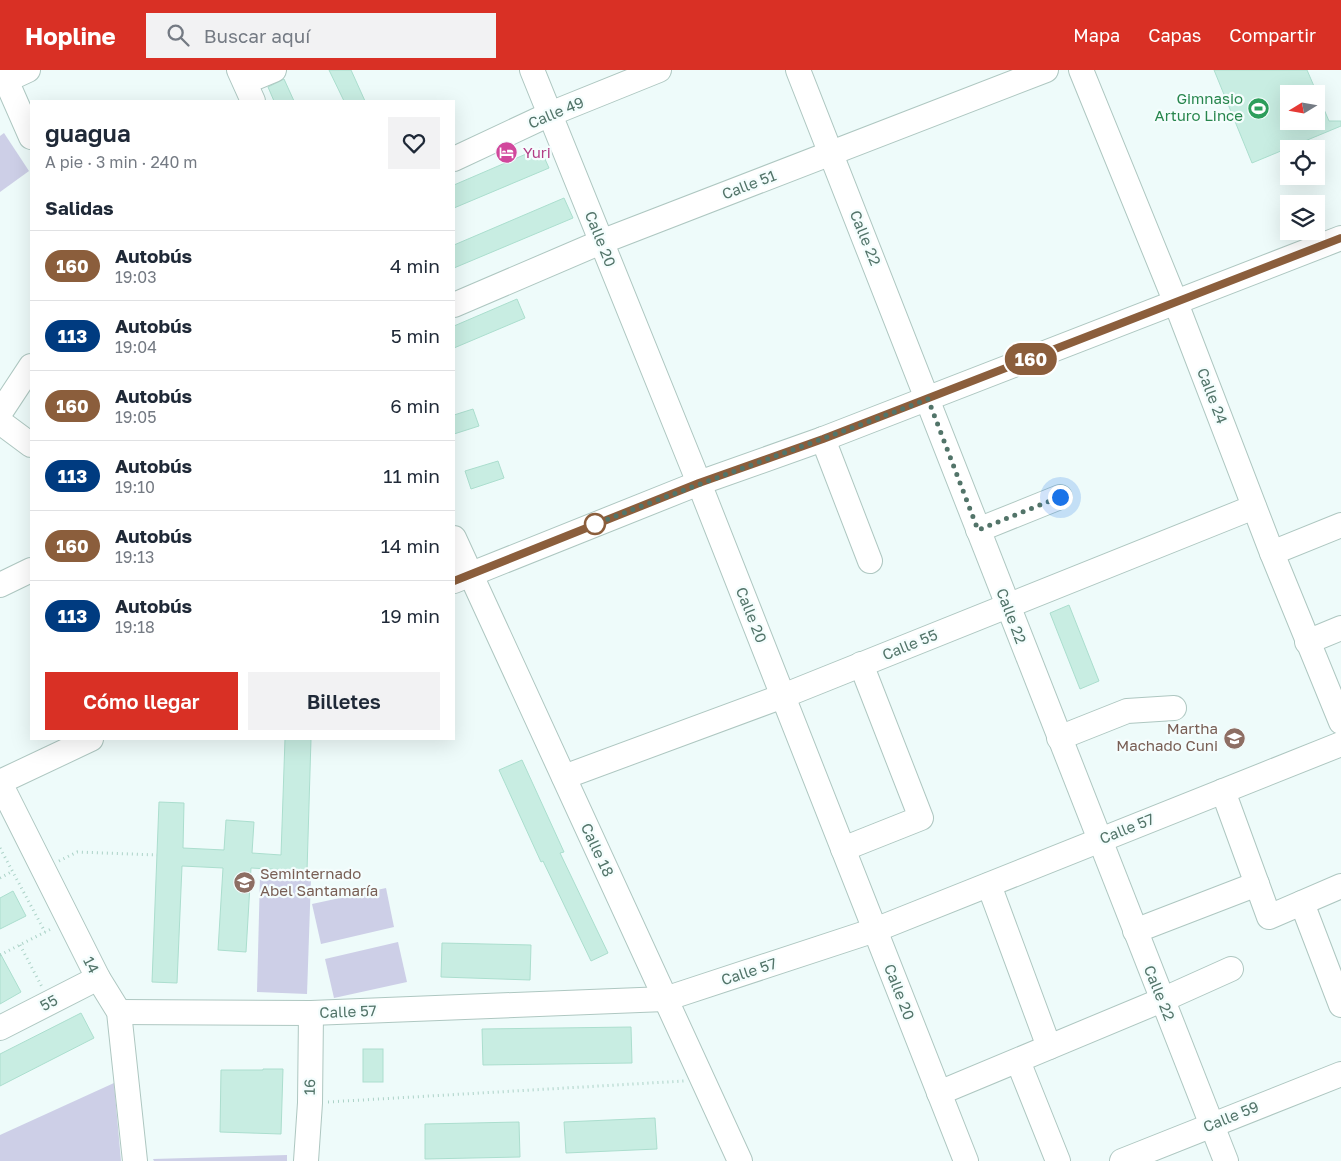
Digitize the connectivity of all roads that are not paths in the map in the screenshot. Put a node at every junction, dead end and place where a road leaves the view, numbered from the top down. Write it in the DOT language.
graph roads {
  1 [pos="28,70"];
  2 [pos="274,70"];
  3 [pos="532,70"];
  4 [pos="659,70"];
  5 [pos="798,70"];
  6 [pos="1046,70"];
  7 [pos="1081,70"];
  8 [pos="3,82"];
  9 [pos="246,84"];
  10 [pos="550,114"];
  11 [pos="30,135"];
  12 [pos="831,153"];
  13 [pos="455,159"];
  14 [pos="1341,238"];
  15 [pos="601,242"];
  16 [pos="1176,303"];
  17 [pos="455,305"];
  18 [pos="30,368"];
  19 [pos="928,399"];
  20 [pos="0,413"];
  21 [pos="0,422"];
  22 [pos="823,439"];
  23 [pos="30,443"];
  24 [pos="699,483"];
  25 [pos="1060,497"];
  26 [pos="1254,507"];
  27 [pos="1341,525"];
  28 [pos="978,530"];
  29 [pos="455,543"];
  30 [pos="1272,553"];
  31 [pos="870,561"];
  32 [pos="30,570"];
  33 [pos="462,577"];
  34 [pos="0,585"];
  35 [pos="1007,606"];
  36 [pos="1341,628"];
  37 [pos="1307,642"];
  38 [pos="862,664"];
  39 [pos="782,696"];
  40 [pos="1174,708"];
  41 [pos="1341,722"];
  42 [pos="1058,738"];
  43 [pos="89,740"];
  44 [pos="1341,744"];
  45 [pos="564,777"];
  46 [pos="0,782"];
  47 [pos="1223,791"];
  48 [pos="1099,840"];
  49 [pos="843,848"];
  50 [pos="1257,884"];
  51 [pos="989,885"];
  52 [pos="1341,886"];
  53 [pos="1302,903"];
  54 [pos="875,930"];
  55 [pos="1135,931"];
  56 [pos="1231,969"];
  57 [pos="98,978"];
  58 [pos="665,999"];
  59 [pos="1162,1000"];
  60 [pos="1341,1005"];
  61 [pos="119,1012"];
  62 [pos="311,1013"];
  63 [pos="0,1028"];
  64 [pos="1049,1047"];
  65 [pos="1018,1061"];
  66 [pos="1341,1074"];
  67 [pos="939,1093"];
  68 [pos="1212,1125"];
  69 [pos="135,1161"];
  70 [pos="306,1161"];
  71 [pos="740,1161"];
  72 [pos="966,1161"];
  73 [pos="1058,1161"];
  74 [pos="1122,1161"];
  75 [pos="1226,1161"];
  1 -- 8 [label="street"];
  2 -- 9 [label="street"];
  3 -- 10 [label="street, Calle 20"];
  4 -- 10 [label="street, Calle 49"];
  5 -- 12 [label="street, Calle 22"];
  6 -- 12 [label="street, Calle 51"];
  7 -- 16 [label="street, Calle 24"];
  8 -- 11 [label="street"];
  10 -- 13 [label="street, Calle 49"];
  10 -- 15 [label="street, Calle 20"];
  12 -- 15 [label="street, Calle 51"];
  12 -- 19 [label="street, Calle 22"];
  14 -- 16 [label="street"];
  15 -- 17 [label="street, Calle 51"];
  15 -- 24 [label="street, Calle 20"];
  16 -- 19 [label="street"];
  16 -- 26 [label="street, Calle 24"];
  18 -- 20 [label="street"];
  19 -- 22 [label="street"];
  19 -- 28 [label="street, Calle 22"];
  21 -- 23 [label="street"];
  22 -- 24 [label="street"];
  22 -- 31 [label="street"];
  24 -- 33 [label="street"];
  24 -- 39 [label="street, Calle 20"];
  25 -- 28 [label="street"];
  26 -- 30 [label="street, Calle 24"];
  26 -- 35 [label="street, Calle 55"];
  27 -- 30 [label="street"];
  28 -- 35 [label="street, Calle 22"];
  29 -- 33 [label="street, Calle 18"];
  30 -- 37 [label="street, Calle 24"];
  32 -- 34 [label="street"];
  33 -- 45 [label="street, Calle 18"];
  35 -- 38 [label="street, Calle 55"];
  35 -- 42 [label="street, Calle 22"];
  36 -- 37 [label="street"];
  37 -- 41 [label="street, Calle 24"];
  38 -- 39 [label="street, Calle 55"];
  38 -- 49 [label="street"];
  39 -- 45 [label="street, Calle 55"];
  39 -- 49 [label="street, Calle 20"];
  40 -- 42 [label="street"];
  42 -- 48 [label="street, Calle 22"];
  43 -- 46 [label="street"];
  44 -- 47 [label="street, Calle 57"];
  45 -- 58 [label="street, Calle 18"];
  46 -- 57 [label="street, 14"];
  47 -- 48 [label="street, Calle 57"];
  47 -- 50 [label="street"];
  48 -- 51 [label="street, Calle 57"];
  48 -- 55 [label="street, Calle 22"];
  49 -- 54 [label="street, Calle 20"];
  50 -- 53 [label="street"];
  50 -- 55 [label="street"];
  51 -- 54 [label="street, Calle 57"];
  51 -- 64 [label="street"];
  52 -- 53 [label="street"];
  53 -- 60 [label="street"];
  54 -- 58 [label="street, Calle 57"];
  54 -- 67 [label="street, Calle 20"];
  55 -- 59 [label="street, Calle 22"];
  56 -- 59 [label="street"];
  57 -- 61 [label="street, 14"];
  57 -- 63 [label="street, 55"];
  58 -- 62 [label="street, Calle 57"];
  58 -- 71 [label="street, Calle 18"];
  59 -- 64 [label="street"];
  59 -- 68 [label="street, Calle 22"];
  61 -- 62 [label="street, Calle 57"];
  61 -- 69 [label="street, 14"];
  62 -- 70 [label="street, 16"];
  64 -- 65 [label="street"];
  65 -- 67 [label="street"];
  65 -- 73 [label="street"];
  66 -- 68 [label="street, Calle 59"];
  67 -- 72 [label="street, Calle 20"];
  68 -- 74 [label="street, Calle 59"];
  68 -- 75 [label="street, Calle 22"];
}
